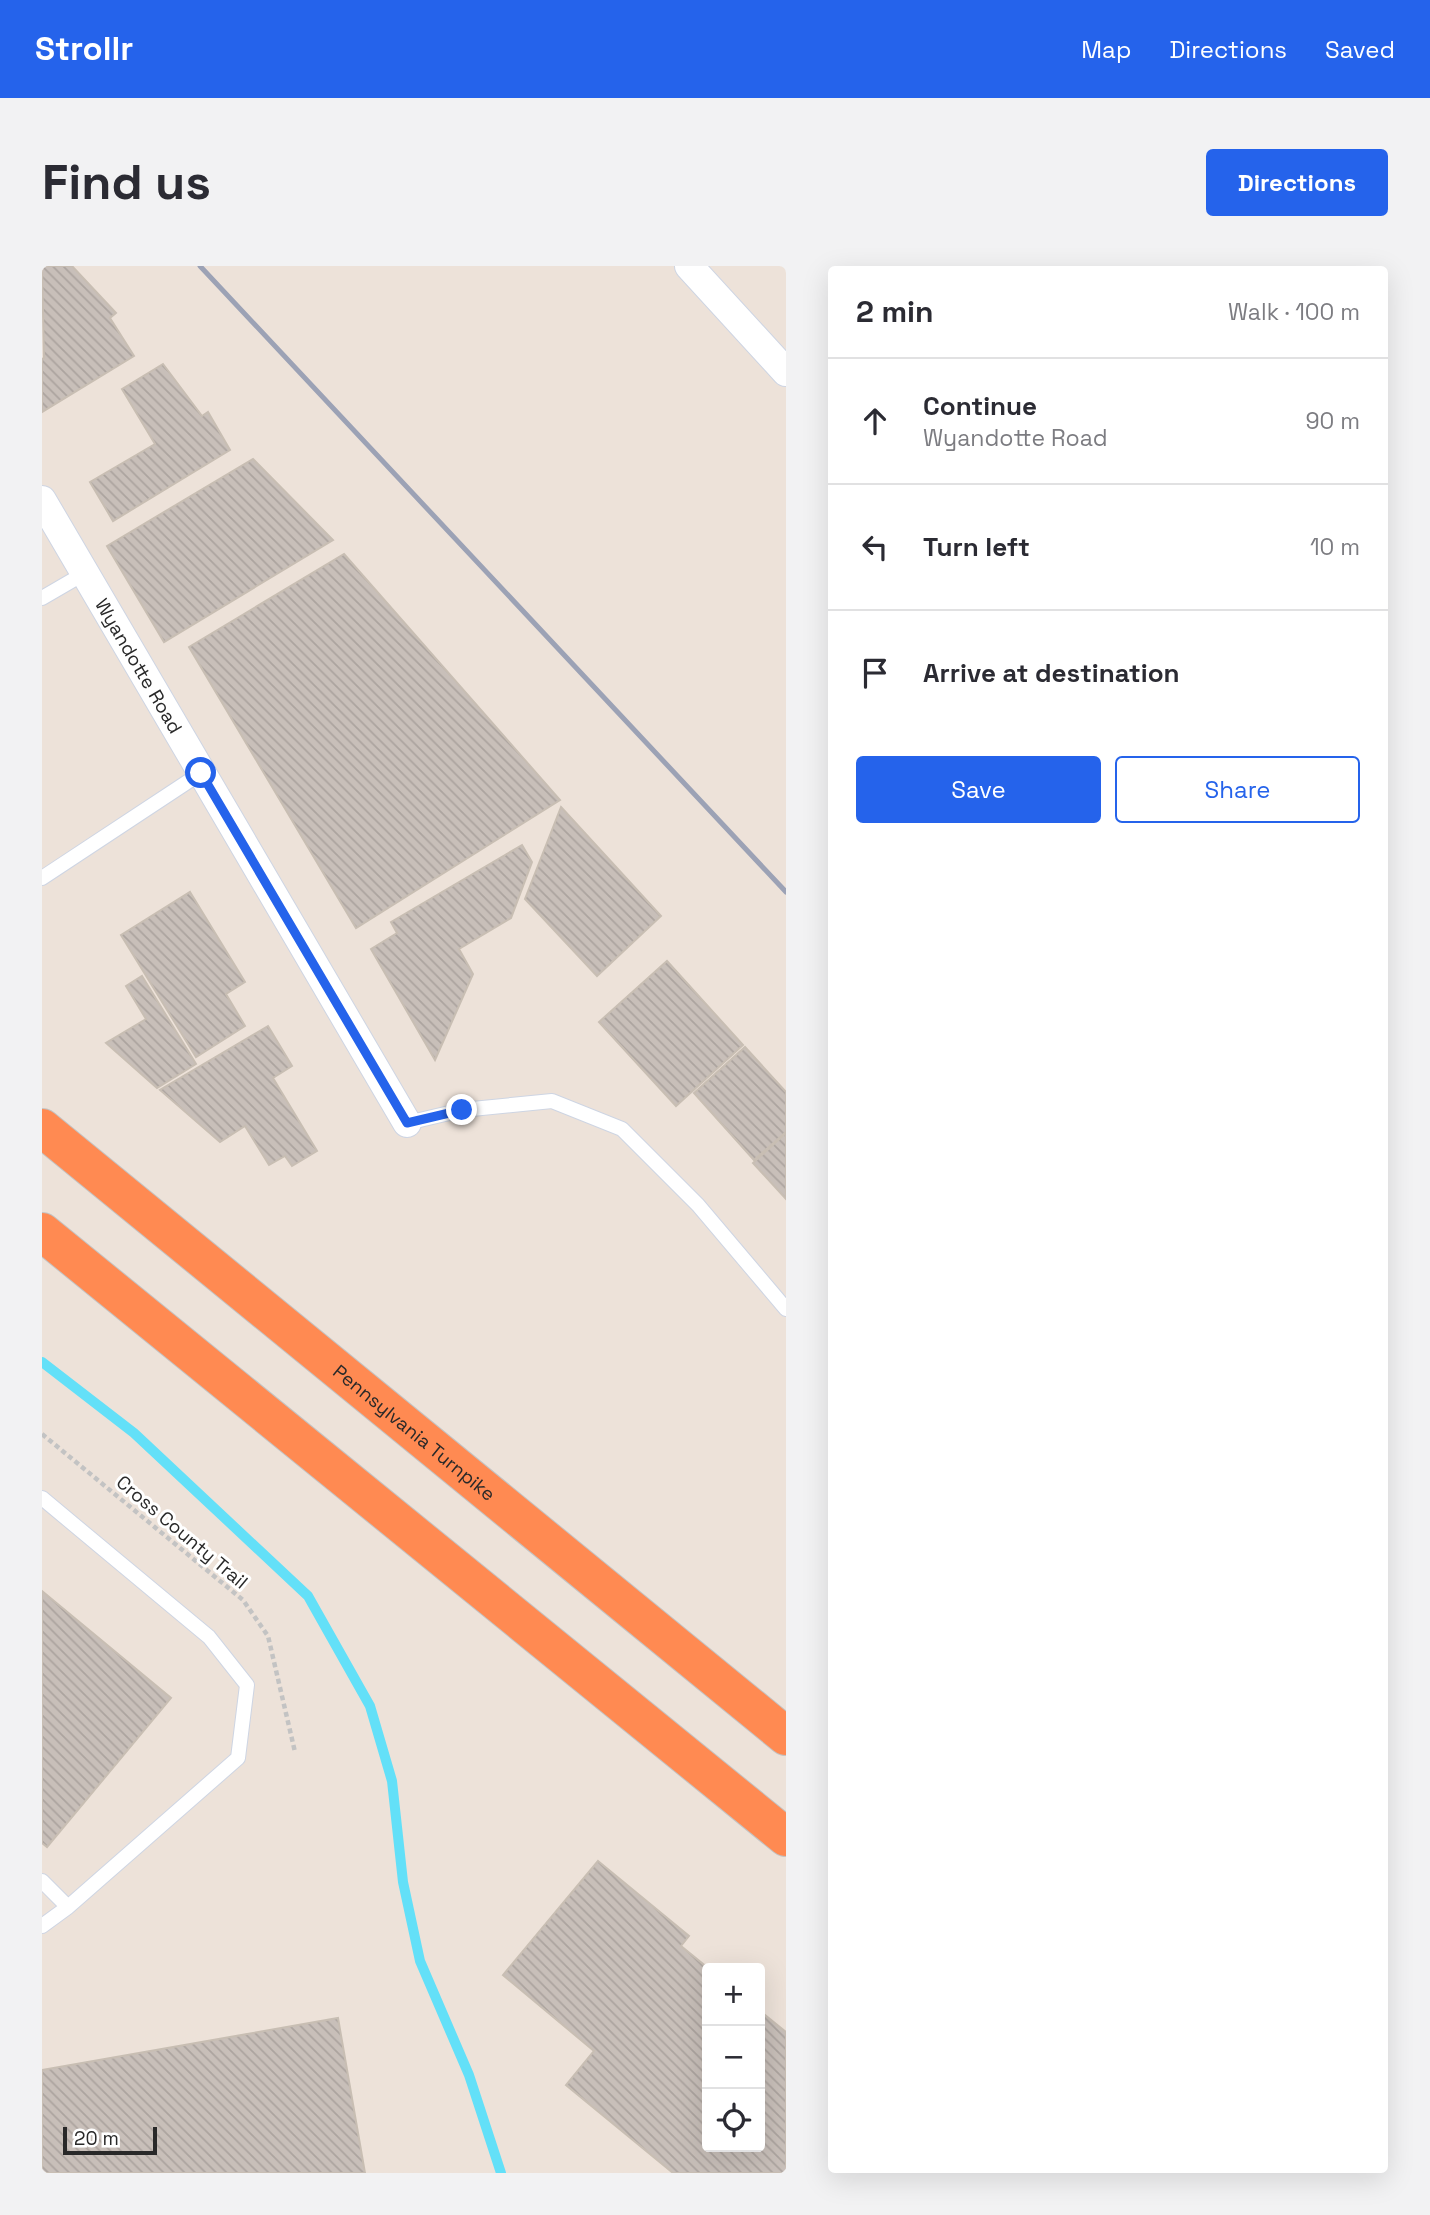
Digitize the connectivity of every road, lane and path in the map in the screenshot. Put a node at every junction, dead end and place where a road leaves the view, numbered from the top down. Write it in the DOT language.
graph roads {
  1 [pos="688,266"];
  2 [pos="786,372"];
  3 [pos="42,499"];
  4 [pos="85,573"];
  5 [pos="42,598"];
  6 [pos="201,773"];
  7 [pos="42,878"];
  8 [pos="407,1123"];
  9 [pos="42,1128"];
  10 [pos="42,1232"];
  11 [pos="786,1308"];
  12 [pos="42,1434"];
  13 [pos="42,1498"];
  14 [pos="786,1736"];
  15 [pos="295,1752"];
  16 [pos="786,1837"];
  17 [pos="42,1881"];
  18 [pos="68,1907"];
  19 [pos="42,1926"];
  1 -- 2 [label="street"];
  3 -- 4 [label="street, Wyandotte Road"];
  4 -- 5 [label="lane"];
  4 -- 6 [label="street, Wyandotte Road"];
  6 -- 7 [label="lane"];
  6 -- 8 [label="street, Wyandotte Road"];
  8 -- 11 [label="lane"];
  9 -- 14 [label="highway, Pennsylvania Turnpike"];
  10 -- 16 [label="highway"];
  12 -- 15 [label="path, Cross County Trail"];
  13 -- 18 [label="lane"];
  17 -- 18 [label="lane"];
  18 -- 19 [label="lane"];
}
